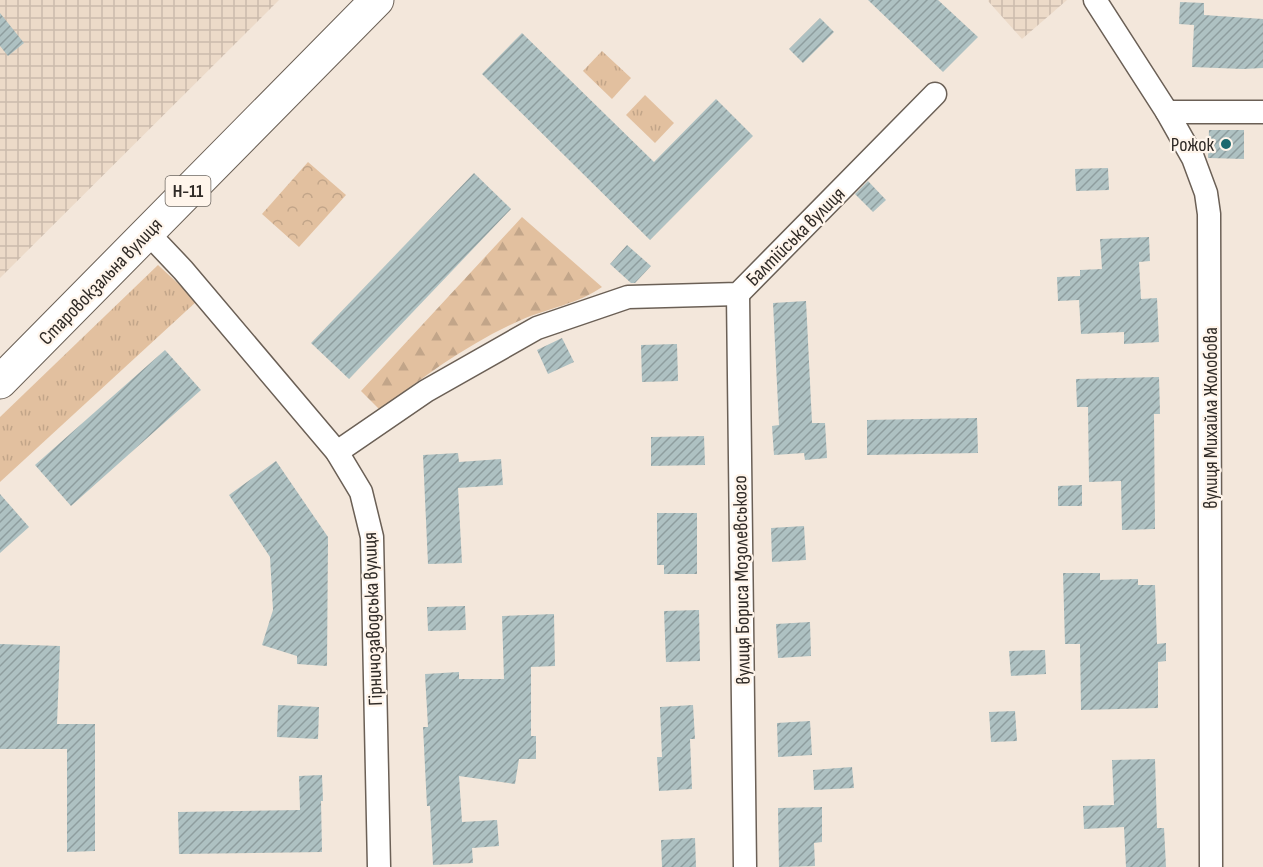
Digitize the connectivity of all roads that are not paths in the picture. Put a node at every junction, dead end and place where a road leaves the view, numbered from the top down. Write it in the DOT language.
graph roads {
  1 [pos="377,0"];
  2 [pos="1095,0"];
  3 [pos="935,94"];
  4 [pos="1167,112"];
  5 [pos="1263,112"];
  6 [pos="147,232"];
  7 [pos="738,294"];
  8 [pos="0,382"];
  9 [pos="337,452"];
  10 [pos="379,867"];
  11 [pos="745,867"];
  12 [pos="1211,867"];
  1 -- 6 [label="main road, Старовокзальна вулиця / Н-11"];
  2 -- 4 [label="street, вулиця Михайла Жолобова"];
  3 -- 7 [label="street, Балтійська вулиця"];
  4 -- 5 [label="street"];
  4 -- 12 [label="street, вулиця Михайла Жолобова"];
  6 -- 8 [label="main road, Старовокзальна вулиця / Н-11"];
  6 -- 9 [label="street, Гірничозаводська вулиця"];
  7 -- 9 [label="street, Балтійська вулиця"];
  7 -- 11 [label="street, вулиця Бориса Мозолевського"];
  9 -- 10 [label="street, Гірничозаводська вулиця"];
}
